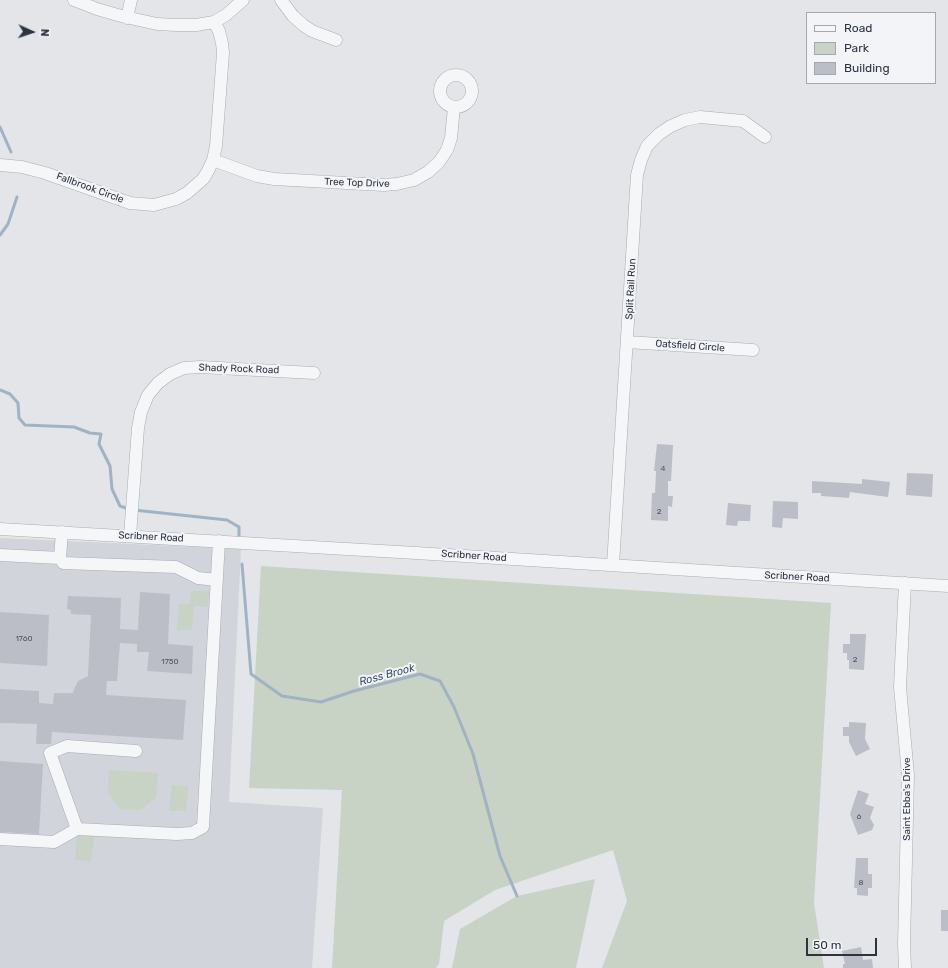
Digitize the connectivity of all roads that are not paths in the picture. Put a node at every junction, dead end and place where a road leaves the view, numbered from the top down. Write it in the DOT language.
graph roads {
  1 [pos="74,0"];
  2 [pos="132,0"];
  3 [pos="243,0"];
  4 [pos="282,0"];
  5 [pos="127,18"];
  6 [pos="214,22"];
  7 [pos="336,40"];
  8 [pos="454,107"];
  9 [pos="765,137"];
  10 [pos="213,160"];
  11 [pos="0,165"];
  12 [pos="627,342"];
  13 [pos="753,350"];
  14 [pos="314,373"];
  15 [pos="0,529"];
  16 [pos="62,532"];
  17 [pos="130,536"];
  18 [pos="219,541"];
  19 [pos="0,554"];
  20 [pos="62,561"];
  21 [pos="613,565"];
  22 [pos="217,580"];
  23 [pos="906,583"];
  24 [pos="948,586"];
  25 [pos="136,751"];
  26 [pos="78,829"];
  27 [pos="0,839"];
  28 [pos="905,968"];
  1 -- 5 [label="street"];
  2 -- 5 [label="street"];
  3 -- 6 [label="street"];
  4 -- 7 [label="street"];
  5 -- 6 [label="street"];
  6 -- 10 [label="street, Fallbrook Circle"];
  8 -- 10 [label="street, Tree Top Drive"];
  9 -- 12 [label="street, Split Rail Run"];
  10 -- 11 [label="street, Fallbrook Circle"];
  12 -- 13 [label="street, Oatsfield Circle"];
  12 -- 21 [label="street, Split Rail Run"];
  14 -- 17 [label="street, Shady Rock Road"];
  15 -- 16 [label="street, Scribner Road"];
  16 -- 17 [label="street, Scribner Road"];
  16 -- 20 [label="street"];
  17 -- 18 [label="street, Scribner Road"];
  18 -- 21 [label="street, Scribner Road"];
  18 -- 22 [label="street"];
  19 -- 20 [label="street"];
  20 -- 22 [label="street"];
  21 -- 23 [label="street, Scribner Road"];
  22 -- 26 [label="street"];
  23 -- 24 [label="street, Scribner Road"];
  23 -- 28 [label="street, Saint Ebba's Drive"];
  25 -- 26 [label="street"];
  26 -- 27 [label="street"];
}
